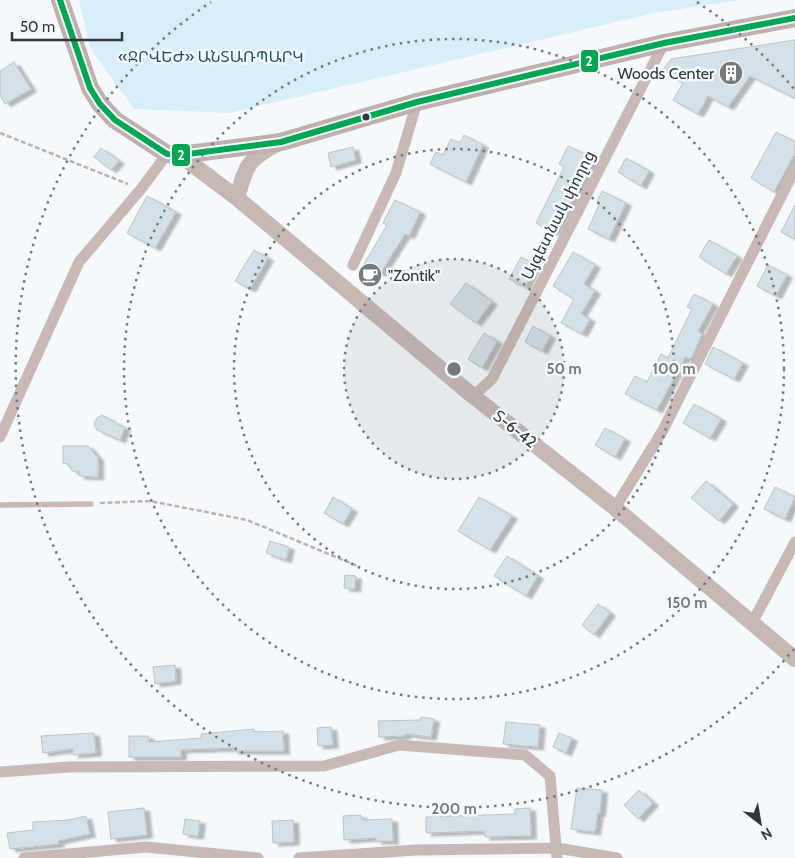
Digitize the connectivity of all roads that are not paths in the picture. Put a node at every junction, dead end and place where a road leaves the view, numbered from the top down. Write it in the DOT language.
graph roads {
  1 [pos="60,0"];
  2 [pos="795,18"];
  3 [pos="664,43"];
  4 [pos="418,102"];
  5 [pos="281,142"];
  6 [pos="173,155"];
  7 [pos="795,170"];
  8 [pos="237,198"];
  9 [pos="353,265"];
  10 [pos="473,396"];
  11 [pos="0,437"];
  12 [pos="91,504"];
  13 [pos="0,505"];
  14 [pos="615,508"];
  15 [pos="795,542"];
  16 [pos="752,624"];
  17 [pos="795,659"];
  18 [pos="0,772"];
  19 [pos="557,853"];
  20 [pos="24,858"];
  21 [pos="258,858"];
  22 [pos="299,858"];
  23 [pos="617,858"];
  1 -- 6 [label="main road"];
  2 -- 3 [label="main road"];
  3 -- 4 [label="main road"];
  3 -- 10 [label="street, Այգետնակ փողոց"];
  4 -- 5 [label="main road"];
  4 -- 9 [label="street"];
  5 -- 6 [label="main road"];
  5 -- 8 [label="main road"];
  6 -- 8 [label="main road, Տ-6-42"];
  6 -- 11 [label="street"];
  7 -- 14 [label="street"];
  8 -- 10 [label="main road, Տ-6-42 / Տ-6-42"];
  10 -- 14 [label="main road, Տ-6-42 / Տ-6-42"];
  12 -- 13 [label="lane"];
  14 -- 16 [label="main road, Տ-6-42 / Տ-6-42"];
  15 -- 16 [label="street"];
  16 -- 17 [label="main road, Տ-6-42 / Տ-6-42"];
  18 -- 19 [label="street"];
  19 -- 22 [label="street"];
  19 -- 23 [label="street"];
  20 -- 21 [label="street"];
}
